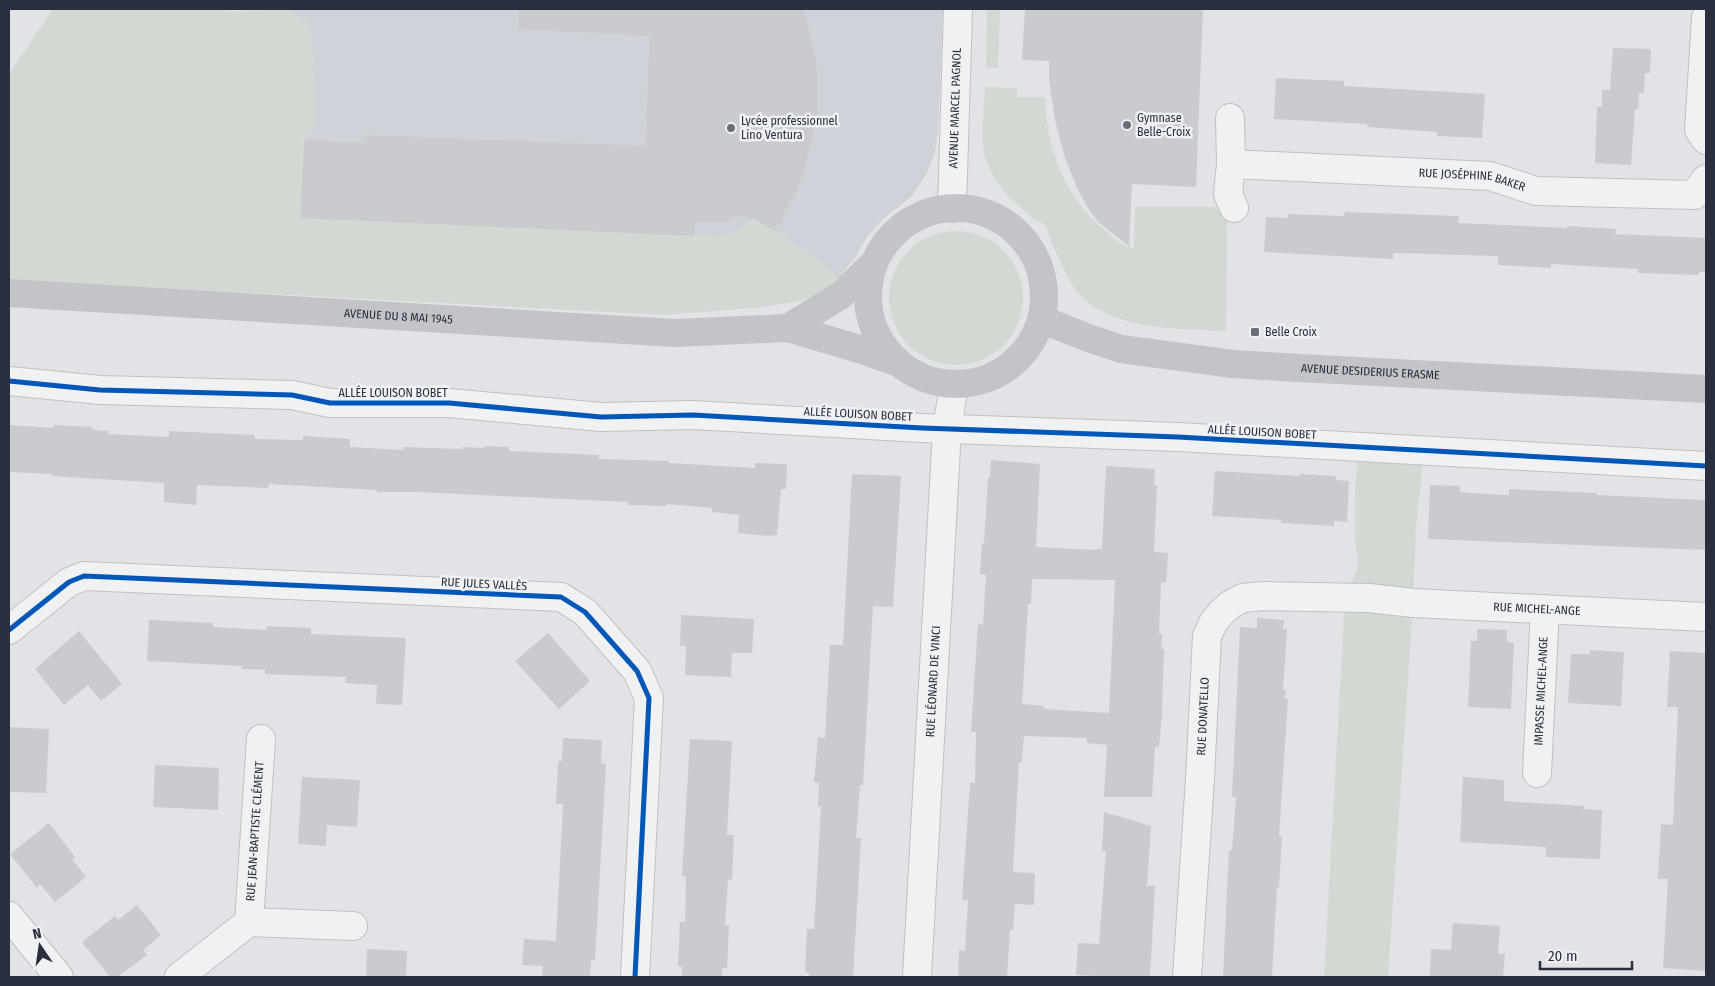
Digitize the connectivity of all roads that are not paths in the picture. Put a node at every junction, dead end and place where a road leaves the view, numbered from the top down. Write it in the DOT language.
graph roads {
  1 [pos="958,9"];
  2 [pos="1706,18"];
  3 [pos="1230,118"];
  4 [pos="1706,140"];
  5 [pos="1231,164"];
  6 [pos="1706,179"];
  7 [pos="952,208"];
  8 [pos="1234,208"];
  9 [pos="874,263"];
  10 [pos="9,293"];
  11 [pos="1041,319"];
  12 [pos="788,328"];
  13 [pos="896,362"];
  14 [pos="9,381"];
  15 [pos="954,385"];
  16 [pos="1706,389"];
  17 [pos="947,429"];
  18 [pos="1706,466"];
  19 [pos="1369,598"];
  20 [pos="1545,608"];
  21 [pos="1706,617"];
  22 [pos="9,630"];
  23 [pos="262,739"];
  24 [pos="1537,773"];
  25 [pos="9,916"];
  26 [pos="249,922"];
  27 [pos="353,926"];
  28 [pos="59,977"];
  29 [pos="179,977"];
  30 [pos="634,977"];
  31 [pos="917,977"];
  32 [pos="1187,977"];
  1 -- 7 [label="street, AVENUE MARCEL PAGNOL"];
  2 -- 4 [label="street"];
  3 -- 5 [label="street"];
  5 -- 6 [label="street, RUE JOSÉPHINE BAKER"];
  5 -- 8 [label="street"];
  7 -- 9 [label="main road"];
  7 -- 11 [label="main road"];
  9 -- 12 [label="main road"];
  9 -- 13 [label="main road"];
  10 -- 12 [label="main road, AVENUE DU 8 MAI 1945"];
  11 -- 15 [label="main road"];
  11 -- 16 [label="main road, AVENUE DESIDERIUS ERASME"];
  12 -- 13 [label="main road"];
  13 -- 15 [label="main road"];
  14 -- 17 [label="street, ALLÉE LOUISON BOBET"];
  15 -- 17 [label="street, RUE LÉONARD DE VINCI"];
  17 -- 18 [label="street, ALLÉE LOUISON BOBET"];
  17 -- 31 [label="street, RUE LÉONARD DE VINCI"];
  19 -- 20 [label="street, RUE MICHEL-ANGE"];
  19 -- 32 [label="street, RUE DONATELLO"];
  20 -- 21 [label="street, RUE MICHEL-ANGE"];
  20 -- 24 [label="street, IMPASSE MICHEL-ANGE"];
  22 -- 30 [label="street, RUE JULES VALLÈS"];
  23 -- 26 [label="street, RUE JEAN-BAPTISTE CLÉMENT"];
  25 -- 28 [label="street"];
  26 -- 27 [label="street"];
  26 -- 29 [label="street"];
}
